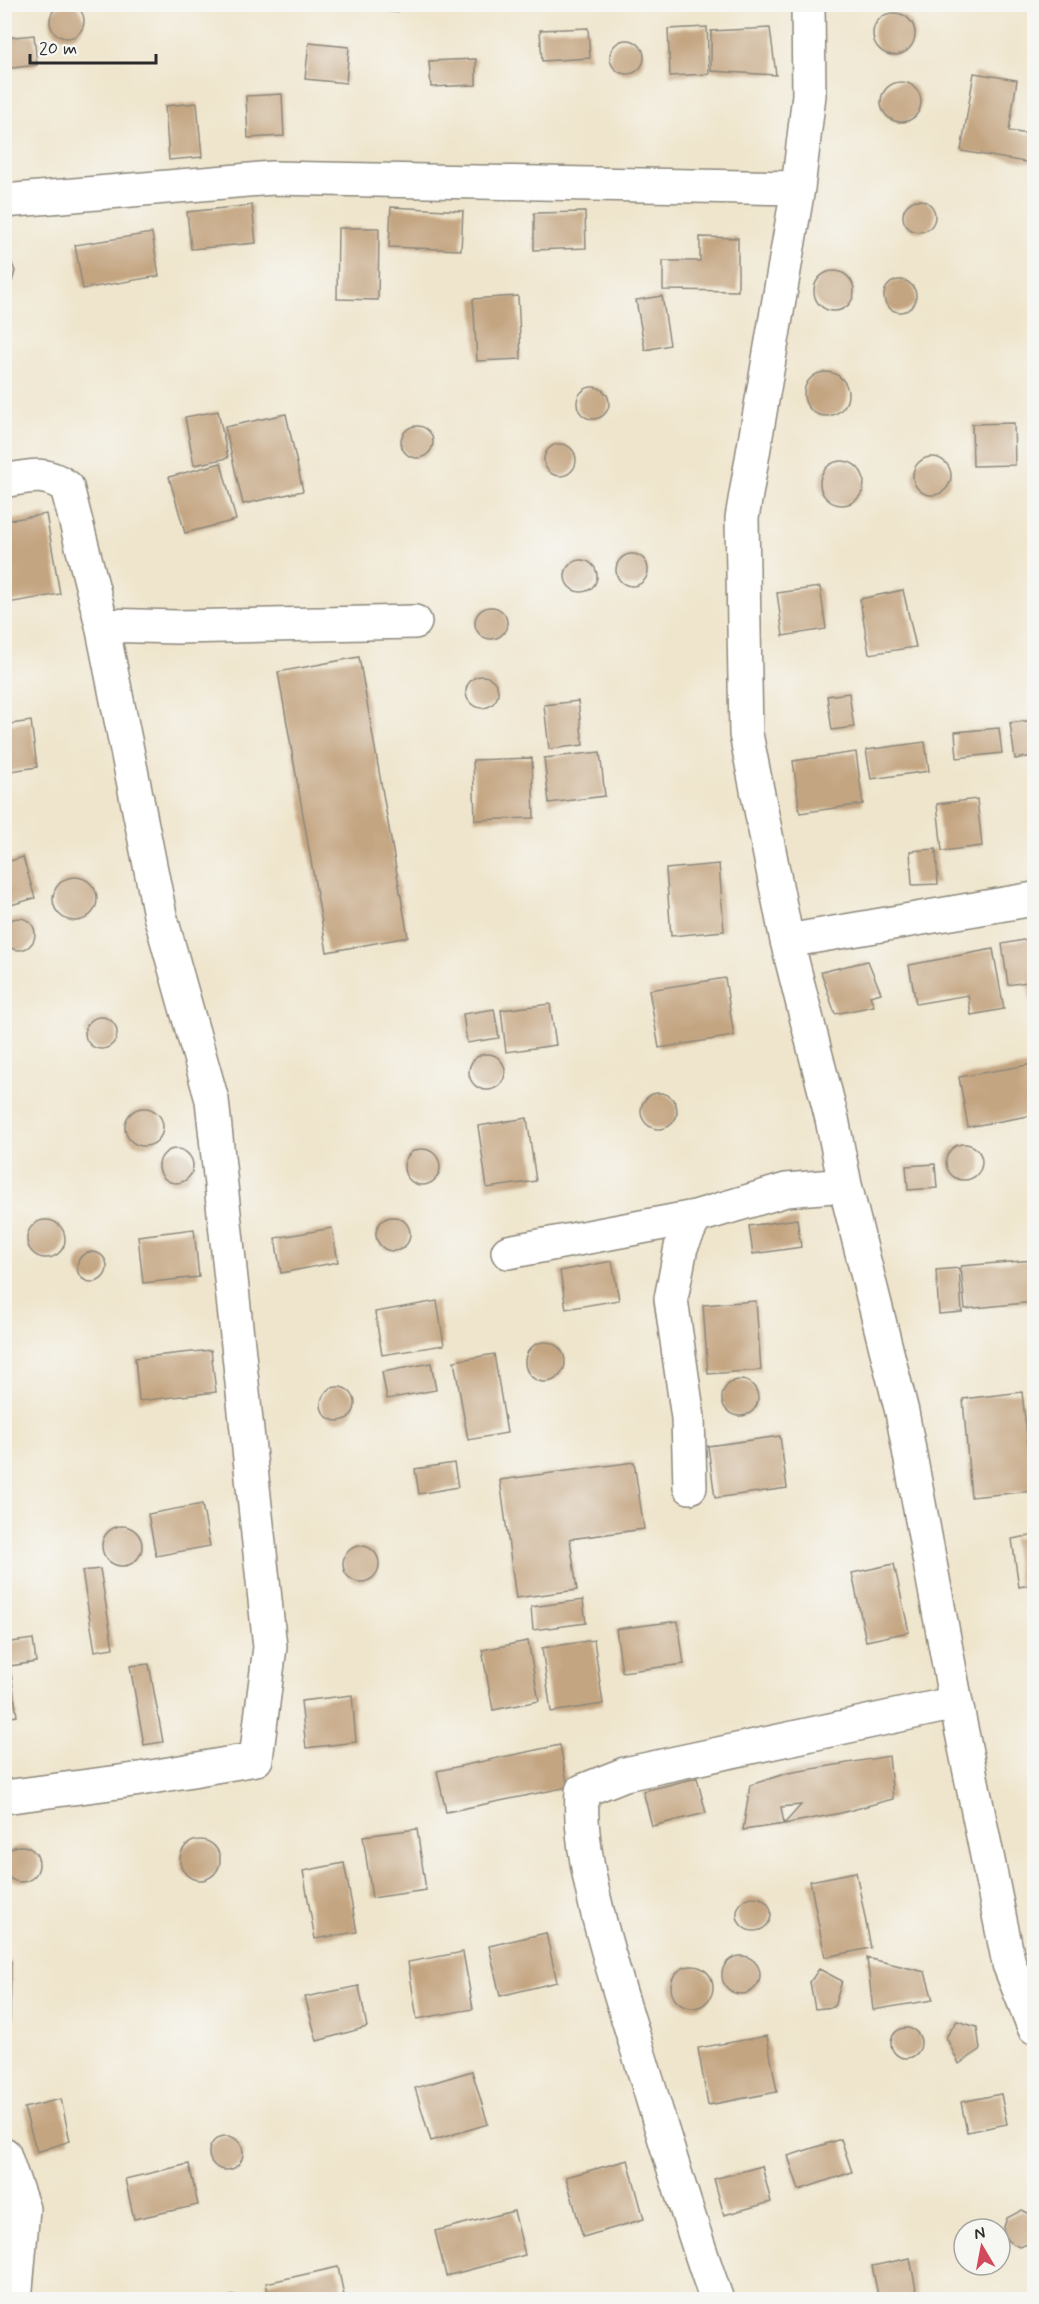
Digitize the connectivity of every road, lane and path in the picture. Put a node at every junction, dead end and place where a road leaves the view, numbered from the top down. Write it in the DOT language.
graph roads {
  1 [pos="808,4"];
  2 [pos="798,188"];
  3 [pos="4,201"];
  4 [pos="4,481"];
  5 [pos="415,622"];
  6 [pos="102,625"];
  7 [pos="1035,898"];
  8 [pos="787,941"];
  9 [pos="844,1185"];
  10 [pos="696,1217"];
  11 [pos="508,1252"];
  12 [pos="690,1487"];
  13 [pos="956,1703"];
  14 [pos="4,1797"];
  15 [pos="1035,2027"];
  16 [pos="4,2154"];
  17 [pos="15,2300"];
  18 [pos="717,2300"];
  1 -- 2 [label="street"];
  2 -- 3 [label="street"];
  2 -- 8 [label="street"];
  4 -- 6 [label="street"];
  5 -- 6 [label="street"];
  6 -- 14 [label="street"];
  7 -- 8 [label="street"];
  8 -- 9 [label="street"];
  9 -- 10 [label="street"];
  9 -- 13 [label="street"];
  10 -- 11 [label="street"];
  10 -- 12 [label="street"];
  13 -- 15 [label="street"];
  13 -- 18 [label="street"];
  16 -- 17 [label="street"];
}
